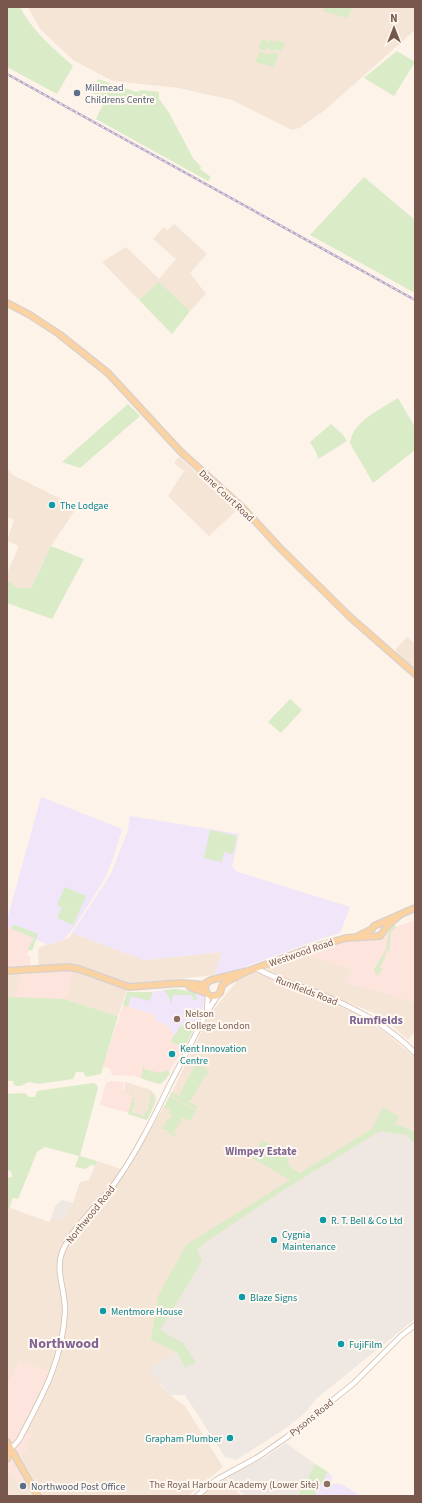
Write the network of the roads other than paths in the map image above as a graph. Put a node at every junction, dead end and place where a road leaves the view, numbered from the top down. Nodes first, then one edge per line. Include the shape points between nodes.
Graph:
1 (7, 304) edge
2 (415, 674) edge
3 (415, 908) edge
4 (400, 915) junction
5 (378, 924) junction
6 (372, 929) junction
7 (384, 930) junction
8 (374, 936) junction
9 (356, 937) junction
10 (256, 968) junction
11 (7, 971) edge
12 (248, 971) junction
13 (214, 979) junction
14 (177, 984) junction
15 (205, 985) junction
16 (222, 986) junction
17 (207, 994) junction
18 (218, 995) junction
19 (207, 1012) junction
20 (415, 1053) edge
21 (415, 1325) edge
22 (7, 1442) edge
23 (11, 1449) junction
24 (7, 1459) edge
25 (38, 1496) edge
26 (197, 1496) edge

1 - 2 main road, Dane Court Road via 72,342 108,373 180,452 243,508 350,616
3 - 4 main road
4 - 5 main road
4 - 7 main road
5 - 6 main road
5 - 7 main road
6 - 8 main road
6 - 9 main road, Westwood Road
7 - 8 main road via 380,936
8 - 9 main road, Westwood Road
9 - 10 main road, Westwood Road via 317,946
10 - 12 main road, Westwood Road
10 - 20 street, Rumfields Road via 359,1012 393,1034
11 - 14 main road via 68,967 128,987
12 - 13 main road, Westwood Road
12 - 16 main road, Westwood Road
13 - 15 main road, Westwood Road
13 - 16 main road
14 - 15 main road
14 - 17 main road
15 - 17 main road
16 - 18 main road via 222,991
17 - 18 main road via 213,997
17 - 19 street, Northwood Road
18 - 19 street, Northwood Road
19 - 23 street, Northwood Road via 150,1126 115,1183 63,1249 59,1272 65,1311 56,1365 20,1440
21 - 26 street, Pysons Road via 390,1346 354,1383 287,1437 258,1457 216,1480
22 - 23 main road
23 - 24 main road
23 - 25 main road

